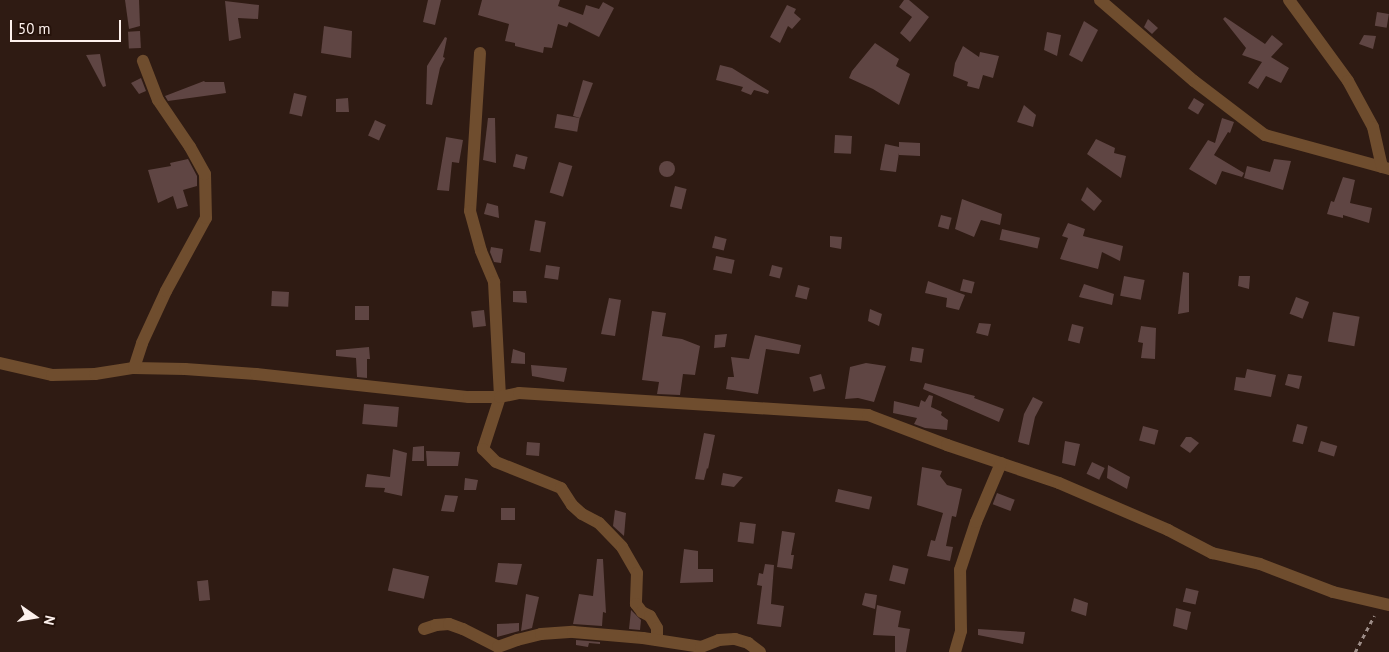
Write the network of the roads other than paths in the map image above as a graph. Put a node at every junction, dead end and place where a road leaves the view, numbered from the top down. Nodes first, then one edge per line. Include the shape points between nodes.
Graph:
1 (1100, 0) edge
2 (1289, 0) edge
3 (480, 53) dead end
4 (143, 61) dead end
5 (1386, 168) edge
6 (0, 363) edge
7 (134, 368) junction
8 (500, 397) junction
9 (1001, 463) junction
10 (1388, 605) edge
11 (424, 629) dead end
12 (657, 640) junction
13 (760, 652) edge
14 (956, 652) edge

1 - 5 street via 1194,82 1265,135
2 - 5 street via 1348,81 1373,127
3 - 8 street via 470,211 494,282
4 - 7 street via 158,100 205,174 206,218 166,291
6 - 7 street via 52,375 95,374
7 - 8 street via 256,374 469,397
8 - 9 street via 519,393 547,394 868,415
8 - 12 street via 483,449 496,462 561,488 572,505 598,523 622,547 637,573 636,604 650,616 657,628
9 - 10 street via 1059,483 1212,552 1260,564 1333,592
9 - 14 street via 960,570 961,631
11 - 12 street via 449,624 498,647 557,632
12 - 13 street via 701,647 719,640 735,639

